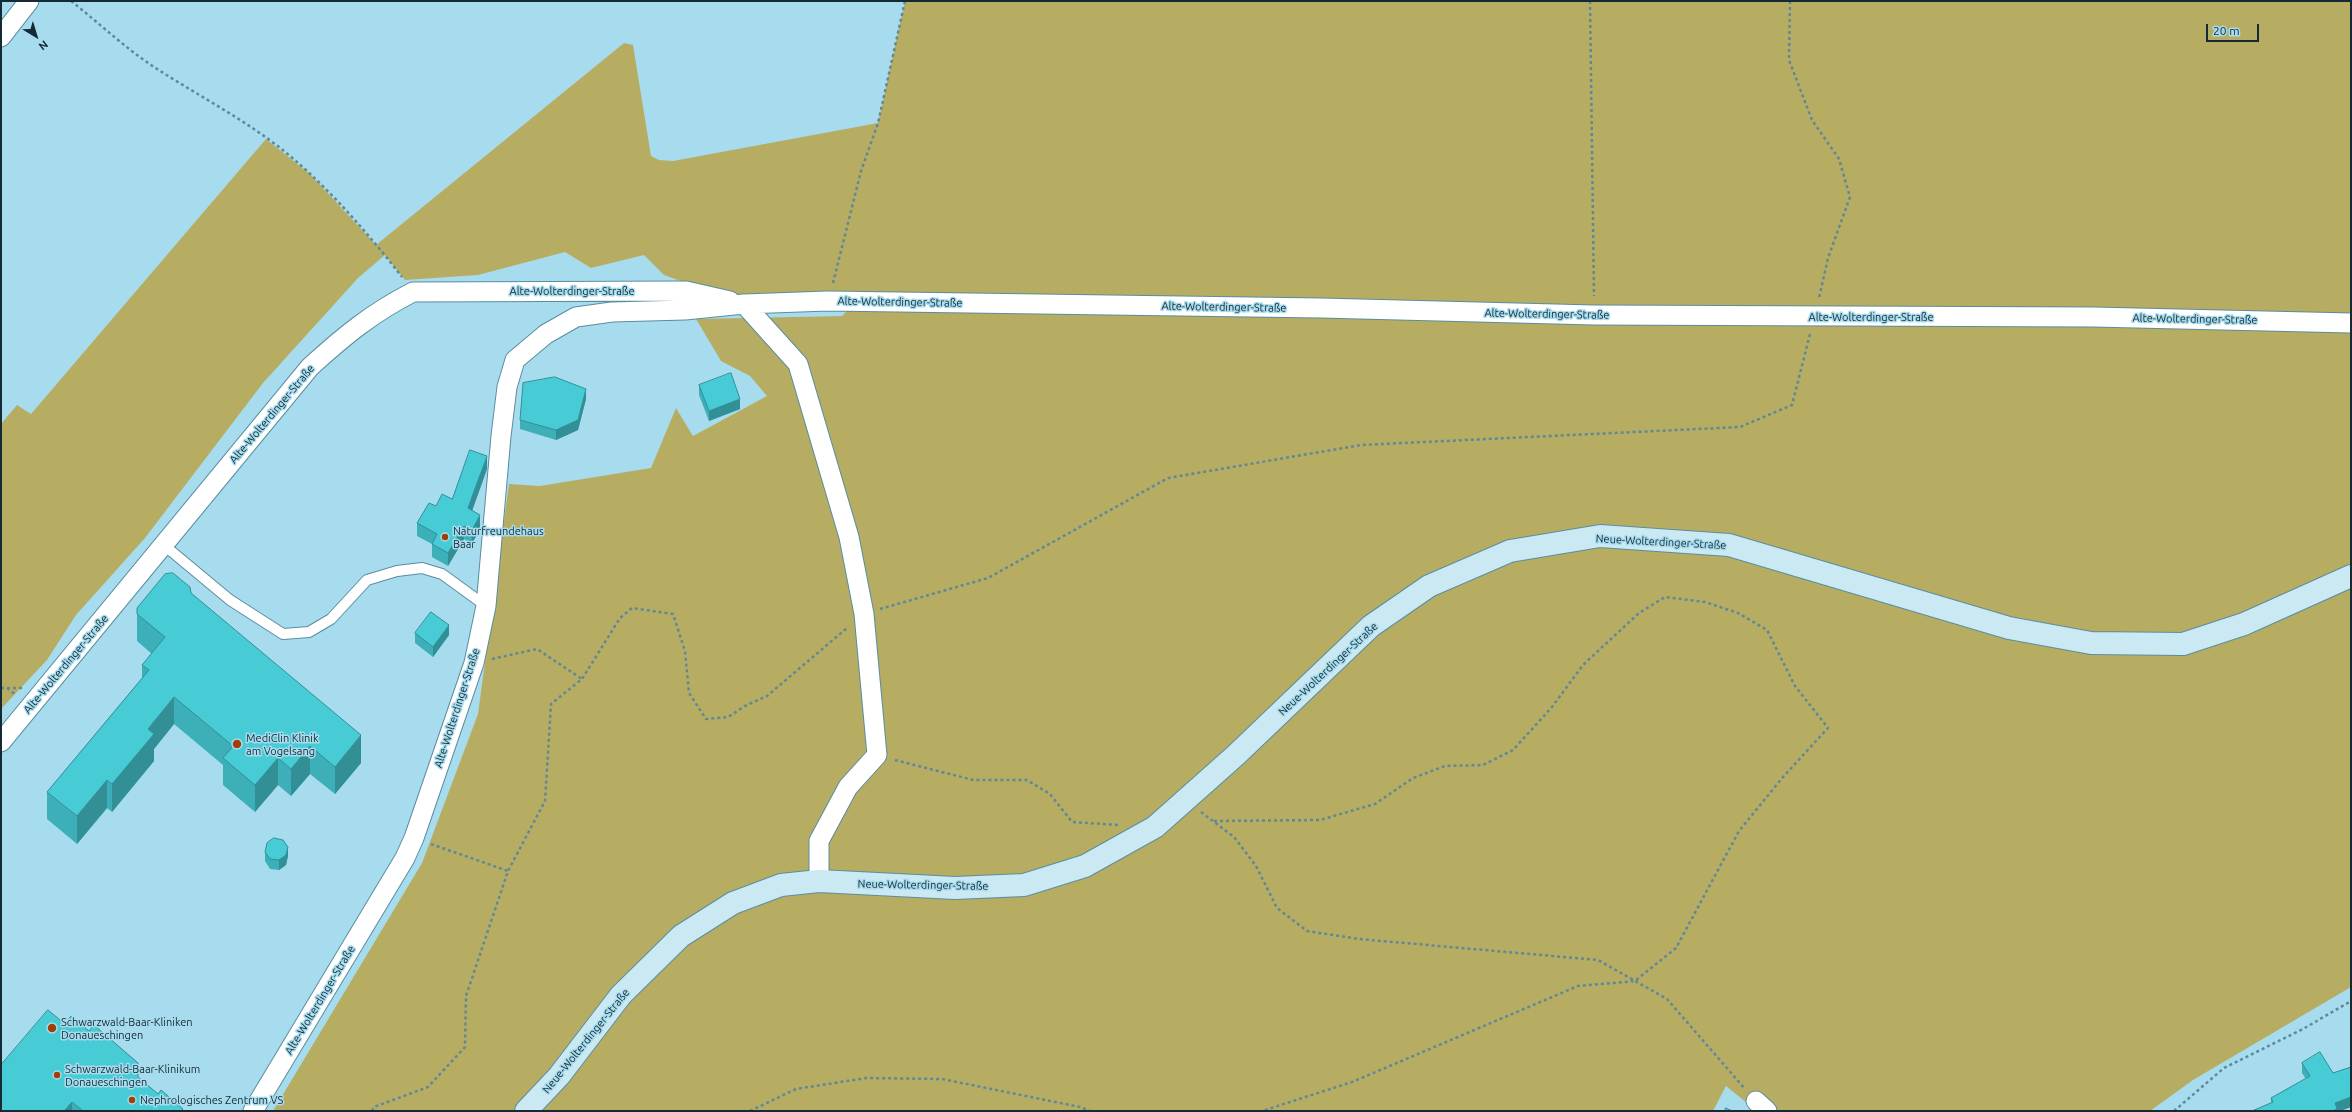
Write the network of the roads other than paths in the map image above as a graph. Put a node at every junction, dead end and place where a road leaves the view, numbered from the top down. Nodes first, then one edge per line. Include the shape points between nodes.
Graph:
1 (20, 4) edge
2 (1, 37) edge
3 (744, 304) junction
4 (2351, 323) edge
5 (164, 546) junction
6 (2351, 576) edge
7 (486, 606) junction
8 (1, 742) edge
9 (819, 882) junction
10 (253, 1111) edge
11 (526, 1111) edge

1 - 2 street
3 - 4 street, Alte-Wolterdinger-Straße via 828,301 1321,308 1594,315 2085,317
3 - 5 street, Alte-Wolterdinger-Straße via 686,291 413,292 357,325 310,367
3 - 7 street, Alte-Wolterdinger-Straße via 685,310 612,312 576,317 546,334 515,360 507,388 501,436
3 - 9 street via 798,364 849,537 864,614 877,755 848,787 819,841
5 - 7 lane via 230,600 283,634 309,632 331,619 368,580 397,571 422,568 442,574
5 - 8 street, Alte-Wolterdinger-Straße
6 - 9 main road, Neue-Wolterdinger-Straße via 2244,624 2183,644 2091,643 2009,628 1729,545 1600,536 1510,551 1429,586 1371,626 1236,755 1155,827 1085,866 1024,885 955,888
7 - 10 street, Alte-Wolterdinger-Straße via 474,663 405,858
9 - 11 main road, Neue-Wolterdinger-Straße via 781,885 733,904 681,936 621,995 559,1076

